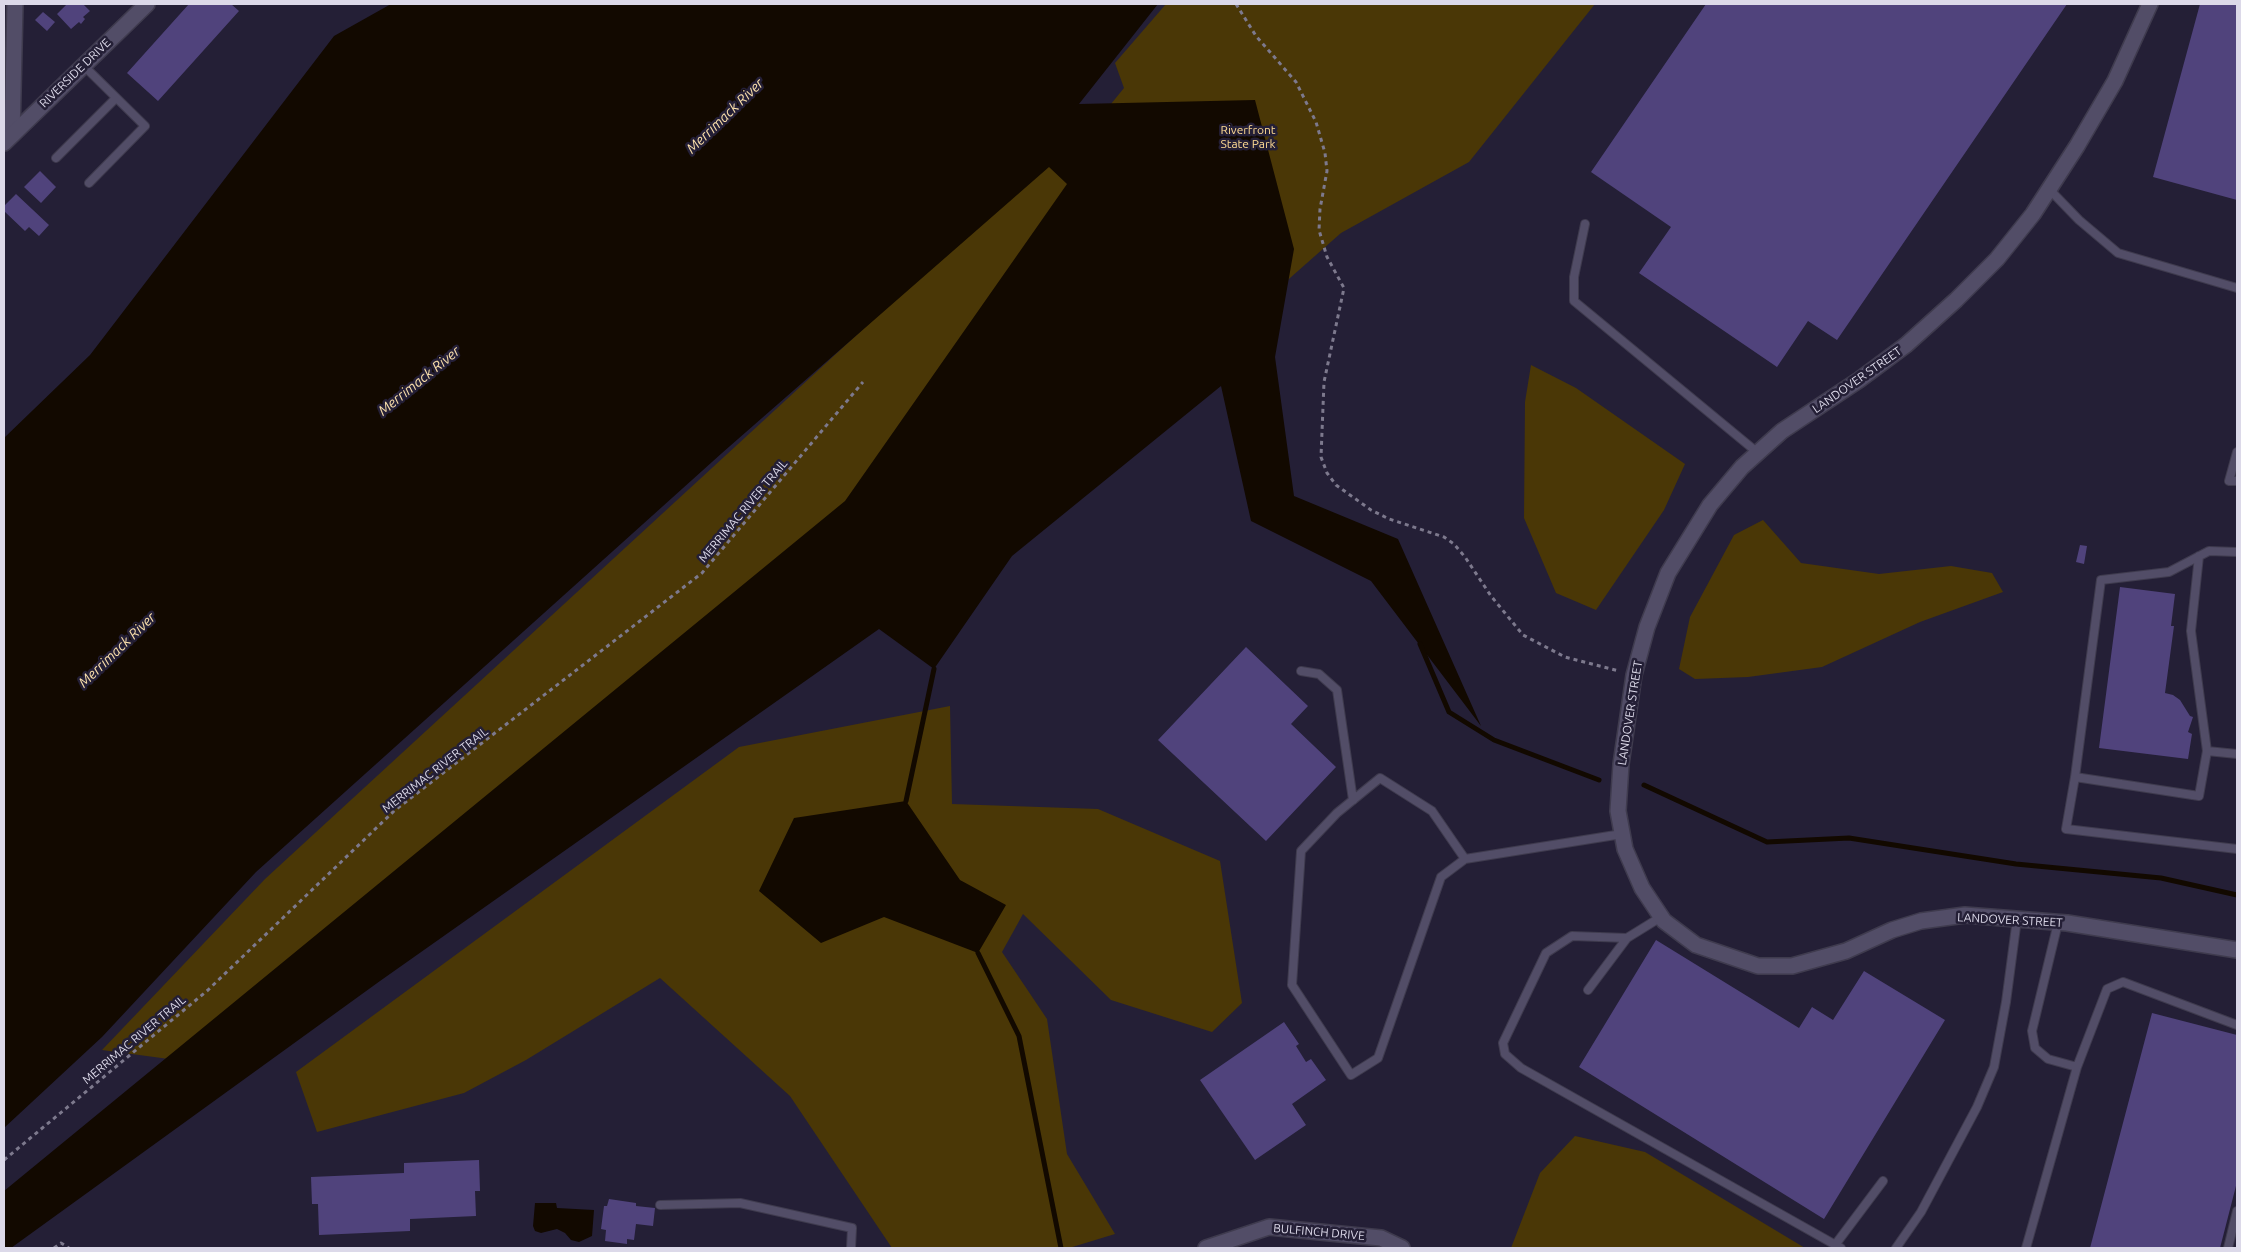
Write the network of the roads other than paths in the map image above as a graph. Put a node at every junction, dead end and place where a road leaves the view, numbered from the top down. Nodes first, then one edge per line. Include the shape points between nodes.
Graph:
1 (15, 4) edge
2 (147, 4) edge
3 (2150, 4) edge
4 (84, 65) junction
5 (116, 98) junction
6 (6, 137) edge
7 (56, 158) dead end
8 (89, 182) dead end
9 (2049, 189) junction
10 (1585, 224) dead end
11 (2237, 288) edge
12 (2237, 452) edge
13 (1758, 453) junction
14 (2237, 482) edge
15 (2237, 552) edge
16 (2199, 556) junction
17 (1301, 671) dead end
18 (2207, 751) junction
19 (2237, 754) edge
20 (2074, 777) junction
21 (1353, 800) junction
22 (1622, 834) junction
23 (2237, 849) edge
24 (1465, 859) junction
25 (1661, 916) junction
26 (2017, 919) junction
27 (2058, 923) junction
28 (1627, 938) junction
29 (2237, 950) edge
30 (1588, 990) dead end
31 (2237, 1025) edge
32 (2077, 1067) junction
33 (1883, 1181) dead end
34 (660, 1205) dead end
35 (2237, 1211) edge
36 (1838, 1247) edge
37 (851, 1248) edge
38 (1206, 1248) edge
39 (1402, 1248) edge
40 (1896, 1248) edge
41 (2026, 1248) edge
42 (2228, 1248) edge

1 - 6 street
2 - 4 street, RIVERSIDE DRIVE
3 - 9 street, LANDOVER STREET via 2116,81
4 - 5 lane
4 - 6 street, RIVERSIDE DRIVE
5 - 7 lane
5 - 8 lane via 145,126
9 - 11 lane via 2118,253
9 - 13 street, LANDOVER STREET via 1997,259 1949,306 1906,345 1782,431
10 - 13 lane via 1574,277 1574,301
12 - 14 lane via 2229,481
13 - 22 street, LANDOVER STREET via 1710,505 1668,574 1647,627 1634,675 1621,764 1618,811
15 - 16 lane via 2209,551
16 - 18 lane via 2191,631
16 - 20 lane via 2169,572 2101,580
17 - 21 lane via 1319,674 1337,690
18 - 19 lane
18 - 20 lane via 2199,796
20 - 23 lane via 2066,829
21 - 24 lane via 1380,778 1432,811
21 - 24 lane via 1301,851 1292,985 1351,1075 1378,1058 1440,877
22 - 24 lane
22 - 25 street, LANDOVER STREET via 1642,888
25 - 26 street, LANDOVER STREET via 1696,945 1758,966 1792,966 1846,951 1920,921 1964,915
25 - 28 lane
26 - 27 street, LANDOVER STREET
26 - 40 lane via 1994,1067 1977,1107 1920,1212
27 - 29 street, LANDOVER STREET
27 - 32 lane via 2032,1031 2035,1048 2048,1059
28 - 30 lane
28 - 36 lane via 1572,936 1546,953 1504,1043 1505,1054 1521,1068
31 - 32 lane via 2123,982 2106,989
32 - 41 lane
33 - 36 lane
34 - 37 lane via 740,1203 852,1228
35 - 42 lane
38 - 39 street, BULFINCH DRIVE via 1269,1227 1381,1238

